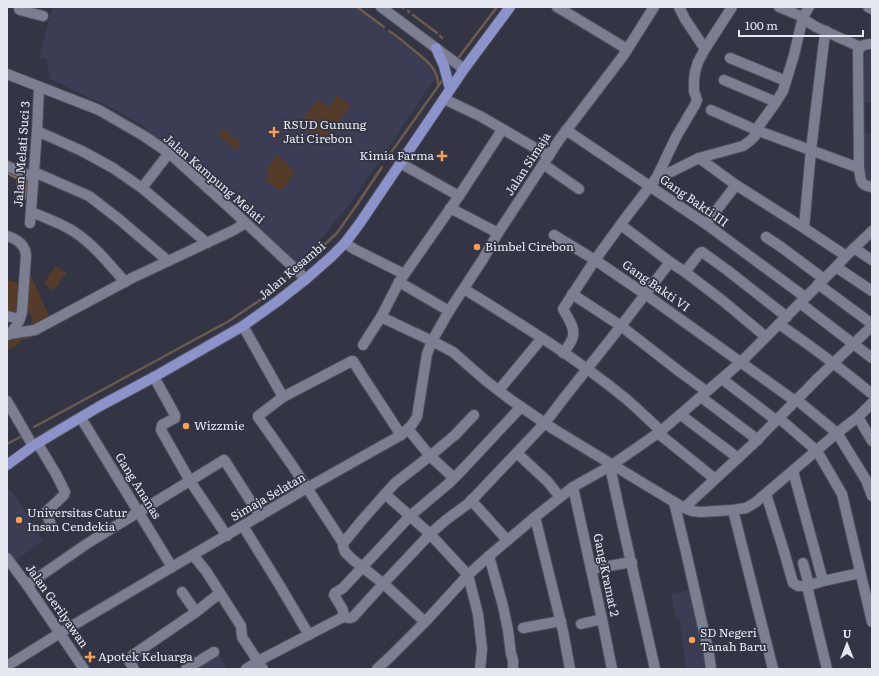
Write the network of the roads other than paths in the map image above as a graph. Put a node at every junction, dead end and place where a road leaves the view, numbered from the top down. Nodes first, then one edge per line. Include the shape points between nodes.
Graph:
1 (19, 7) edge
2 (381, 7) edge
3 (510, 7) edge
4 (557, 7) edge
5 (654, 7) edge
6 (679, 7) edge
7 (732, 7) edge
8 (780, 7) edge
9 (809, 7) edge
10 (868, 7) edge
11 (872, 9) edge
12 (43, 16) dead end
13 (803, 17) junction
14 (826, 31) junction
15 (872, 44) edge
16 (860, 47) junction
17 (436, 48) junction
18 (705, 49) junction
19 (627, 50) junction
20 (730, 58) dead end
21 (458, 64) junction
22 (7, 74) edge
23 (724, 80) dead end
24 (786, 81) junction
25 (449, 86) junction
26 (39, 87) junction
27 (444, 99) junction
28 (776, 102) junction
29 (711, 110) dead end
30 (502, 130) junction
31 (566, 130) junction
32 (756, 130) junction
33 (37, 131) junction
34 (811, 150) junction
35 (169, 153) junction
36 (699, 158) junction
37 (546, 160) junction
38 (400, 163) junction
39 (7, 166) edge
40 (859, 168) junction
41 (34, 174) junction
42 (657, 177) junction
43 (736, 185) junction
44 (650, 186) junction
45 (872, 187) edge
46 (142, 188) junction
47 (579, 188) dead end
48 (459, 196) junction
49 (450, 208) junction
50 (31, 212) junction
51 (30, 223) dead end
52 (246, 223) junction
53 (706, 224) junction
54 (621, 225) junction
55 (804, 228) junction
56 (872, 231) edge
57 (498, 233) junction
58 (554, 235) dead end
59 (7, 236) edge
60 (766, 237) dead end
61 (207, 243) junction
62 (345, 243) junction
63 (854, 248) junction
64 (846, 256) junction
65 (595, 260) junction
66 (872, 260) edge
67 (168, 261) junction
68 (670, 262) junction
69 (836, 267) junction
70 (685, 272) junction
71 (401, 278) junction
72 (306, 279) junction
73 (125, 282) junction
74 (821, 282) junction
75 (464, 289) junction
76 (872, 291) edge
77 (572, 294) junction
78 (645, 294) junction
79 (803, 300) junction
80 (449, 311) junction
81 (7, 316) edge
82 (381, 317) junction
83 (20, 319) junction
84 (783, 320) junction
85 (872, 325) edge
86 (243, 326) junction
87 (621, 326) junction
88 (8, 335) edge
89 (766, 337) junction
90 (542, 338) junction
91 (432, 341) junction
92 (854, 344) junction
93 (363, 345) dead end
94 (563, 353) junction
95 (872, 358) edge
96 (740, 362) junction
97 (833, 364) junction
98 (587, 369) junction
99 (154, 377) junction
100 (722, 378) junction
101 (499, 390) junction
102 (703, 394) junction
103 (872, 394) edge
104 (283, 397) junction
105 (796, 400) junction
106 (7, 401) edge
107 (872, 403) edge
108 (521, 407) junction
109 (474, 415) dead end
110 (681, 415) junction
111 (81, 418) junction
112 (858, 418) junction
113 (778, 419) junction
114 (545, 423) junction
115 (404, 432) junction
116 (660, 432) junction
117 (837, 433) junction
118 (758, 440) junction
119 (872, 441) edge
120 (35, 445) junction
121 (817, 451) junction
122 (517, 453) junction
123 (430, 456) junction
124 (738, 458) junction
125 (7, 465) edge
126 (611, 465) junction
127 (792, 471) junction
128 (454, 478) junction
129 (715, 479) junction
130 (190, 481) junction
131 (573, 487) junction
132 (307, 488) junction
133 (385, 494) junction
134 (766, 494) junction
135 (872, 496) edge
136 (560, 497) junction
137 (471, 500) junction
138 (674, 502) junction
139 (684, 508) junction
140 (733, 510) junction
141 (139, 512) junction
142 (260, 516) junction
143 (410, 516) junction
144 (534, 517) junction
145 (51, 525) dead end
146 (243, 526) junction
147 (430, 534) junction
148 (227, 536) junction
149 (507, 540) junction
150 (342, 541) junction
151 (193, 555) junction
152 (489, 556) junction
153 (7, 558) edge
154 (632, 562) junction
155 (803, 563) dead end
156 (172, 567) junction
157 (362, 567) junction
158 (591, 569) junction
159 (860, 573) junction
160 (468, 575) junction
161 (823, 581) junction
162 (27, 584) junction
163 (383, 584) junction
164 (808, 585) junction
165 (182, 592) dead end
166 (220, 593) junction
167 (196, 612) junction
168 (343, 616) junction
169 (602, 619) junction
170 (561, 621) junction
171 (425, 622) junction
172 (872, 622) edge
173 (581, 624) dead end
174 (523, 628) dead end
175 (60, 633) junction
176 (308, 635) junction
177 (214, 652) dead end
178 (260, 665) edge
179 (7, 666) edge
180 (84, 669) edge
181 (134, 669) edge
182 (186, 669) edge
183 (246, 669) edge
184 (377, 669) edge
185 (480, 669) edge
186 (513, 669) edge
187 (570, 669) edge
188 (612, 669) edge
189 (655, 669) edge
190 (711, 669) edge
191 (773, 669) edge
192 (827, 669) edge

1 - 12 street via 20,10
2 - 17 street
3 - 21 main road, Jalan Kesambi
4 - 19 street
5 - 19 street, Jalan Simaja
6 - 18 street
7 - 18 street
8 - 13 street
9 - 13 street
10 - 11 street
13 - 14 street via 808,23
13 - 24 street
14 - 16 street
14 - 34 street
15 - 16 street
16 - 40 street
17 - 21 street
17 - 25 main road
18 - 42 street via 695,72 694,90 697,100
19 - 31 street, Jalan Simaja
20 - 24 street
21 - 25 main road, Jalan Kesambi
22 - 26 street, Jalan Kampung Melati
23 - 28 street
24 - 28 street
25 - 27 main road, Jalan Kesambi
26 - 33 street, Jalan Melati Suci 3
26 - 35 street, Jalan Kampung Melati via 100,110
27 - 30 street
27 - 38 main road, Jalan Kesambi
28 - 32 street
29 - 32 street
30 - 37 street
30 - 48 street
31 - 37 street, Jalan Simaja
31 - 44 street, Gang Bakti III
32 - 34 street
32 - 36 street via 751,140 743,146
33 - 41 street, Jalan Melati Suci 3
33 - 46 street via 104,162
34 - 40 street
34 - 55 street
35 - 46 street
35 - 52 street, Jalan Kampung Melati
36 - 42 street
36 - 43 street
37 - 47 street
37 - 57 street, Jalan Simaja
38 - 48 street
38 - 62 main road, Jalan Kesambi
39 - 41 street
40 - 45 street via 862,182 865,186
41 - 50 street, Jalan Melati Suci 3
41 - 67 street via 89,196
42 - 44 street
43 - 53 street
43 - 55 street
44 - 53 street, Gang Bakti III
44 - 54 street
46 - 61 street
48 - 49 street
49 - 57 street
49 - 71 street
50 - 51 street, Jalan Melati Suci 3
50 - 73 street via 77,233 94,247
52 - 61 street
52 - 72 street, Jalan Kampung Melati
53 - 79 street, Gang Bakti III
54 - 65 street
54 - 68 street
55 - 64 street
56 - 63 street
57 - 75 street, Jalan Simaja
58 - 65 street, Gang Bakti VI
59 - 83 street via 21,243 26,252
60 - 74 street
61 - 67 street
62 - 71 street
62 - 72 main road, Jalan Kesambi
63 - 64 street
63 - 66 street
64 - 69 street
65 - 77 street
65 - 78 street, Gang Bakti VI
67 - 73 street
68 - 70 street
68 - 78 street
69 - 74 street
69 - 76 street
70 - 84 street via 702,252 727,270
70 - 89 street
71 - 80 street
71 - 82 street
72 - 86 main road, Jalan Kesambi
73 - 88 street via 35,330
74 - 79 street
74 - 85 street
75 - 80 street, Jalan Simaja
75 - 90 street
77 - 87 street
77 - 94 street via 562,309 572,326 573,336
78 - 87 street
78 - 96 street, Gang Bakti VI
79 - 84 street
79 - 92 street, Gang Bakti III
80 - 91 street, Jalan Simaja
81 - 83 street
82 - 91 street
82 - 93 street
83 - 88 street via 16,328
84 - 89 street
84 - 97 street
85 - 92 street
86 - 99 main road, Jalan Kesambi
86 - 104 street
87 - 98 street
87 - 102 street via 680,372
89 - 96 street
90 - 94 street
90 - 101 street
91 - 101 street via 453,352
91 - 115 street via 416,417
92 - 95 street, Gang Bakti III
92 - 97 street
94 - 98 street
96 - 100 street
96 - 105 street, Gang Bakti VI
97 - 103 street
97 - 105 street
98 - 114 street
98 - 116 street via 626,398
99 - 111 main road, Jalan Kesambi
99 - 130 street via 175,415 175,418 162,425 161,430
100 - 102 street
100 - 113 street
101 - 108 street
102 - 110 street
102 - 118 street
104 - 115 street via 353,361
104 - 132 street via 258,418
105 - 113 street
105 - 117 street, Gang Bakti VI
106 - 120 street
107 - 112 street
108 - 114 street
108 - 128 street
109 - 123 street
110 - 116 street
110 - 124 street
111 - 120 main road, Jalan Kesambi
111 - 141 street, Gang Ananas
112 - 117 street
112 - 119 street
113 - 118 street
113 - 121 street
114 - 122 street
114 - 126 street
115 - 123 street
115 - 132 street, Simaja Selatan
116 - 126 street
116 - 129 street
117 - 121 street
117 - 135 street, Gang Bakti VI via 866,480
118 - 124 street
120 - 125 main road, Jalan Kesambi
120 - 145 street via 56,474 64,492 64,495 46,512
121 - 127 street
121 - 159 street via 842,494
122 - 136 street
122 - 137 street
123 - 128 street
123 - 133 street
124 - 129 street
126 - 131 street
126 - 138 street
126 - 154 street
127 - 134 street
127 - 161 street
128 - 143 street
129 - 139 street
130 - 141 street
130 - 142 street via 225,461
130 - 148 street
131 - 136 street
131 - 158 street, Gang Kramat 2
132 - 142 street, Simaja Selatan
132 - 150 street
133 - 143 street
133 - 150 street via 345,541
134 - 140 street via 746,508
134 - 164 street via 793,583 798,586
136 - 144 street
137 - 147 street
137 - 149 street
138 - 139 street
138 - 190 street
139 - 140 street via 701,512
140 - 191 street
141 - 156 street, Gang Ananas
141 - 162 street via 88,542
142 - 146 street, Simaja Selatan
143 - 147 street
143 - 157 street
144 - 149 street
144 - 170 street
146 - 148 street, Simaja Selatan
146 - 176 street
147 - 160 street
147 - 163 street
148 - 151 street, Simaja Selatan
149 - 152 street
150 - 157 street via 345,552
151 - 156 street, Simaja Selatan
151 - 166 street
152 - 160 street
152 - 186 street via 503,606
153 - 162 street, Jalan Gerilyawan
154 - 158 street
154 - 189 street
155 - 164 street
156 - 175 street, Simaja Selatan
157 - 163 street
157 - 168 street via 334,595 344,610
158 - 169 street, Gang Kramat 2
159 - 161 street
159 - 172 street
160 - 171 street
160 - 185 street via 478,614 482,649
161 - 164 street
162 - 175 street, Jalan Gerilyawan
163 - 168 street via 353,617
163 - 171 street
164 - 192 street
165 - 167 street
166 - 167 street
166 - 178 street via 241,626 242,637
167 - 181 street via 133,655 129,661
168 - 176 street
169 - 173 street
169 - 188 street, Gang Kramat 2
170 - 174 street
170 - 187 street
171 - 184 street
175 - 179 street, Simaja Selatan
175 - 180 street, Jalan Gerilyawan
176 - 178 street
177 - 182 street
178 - 183 street

